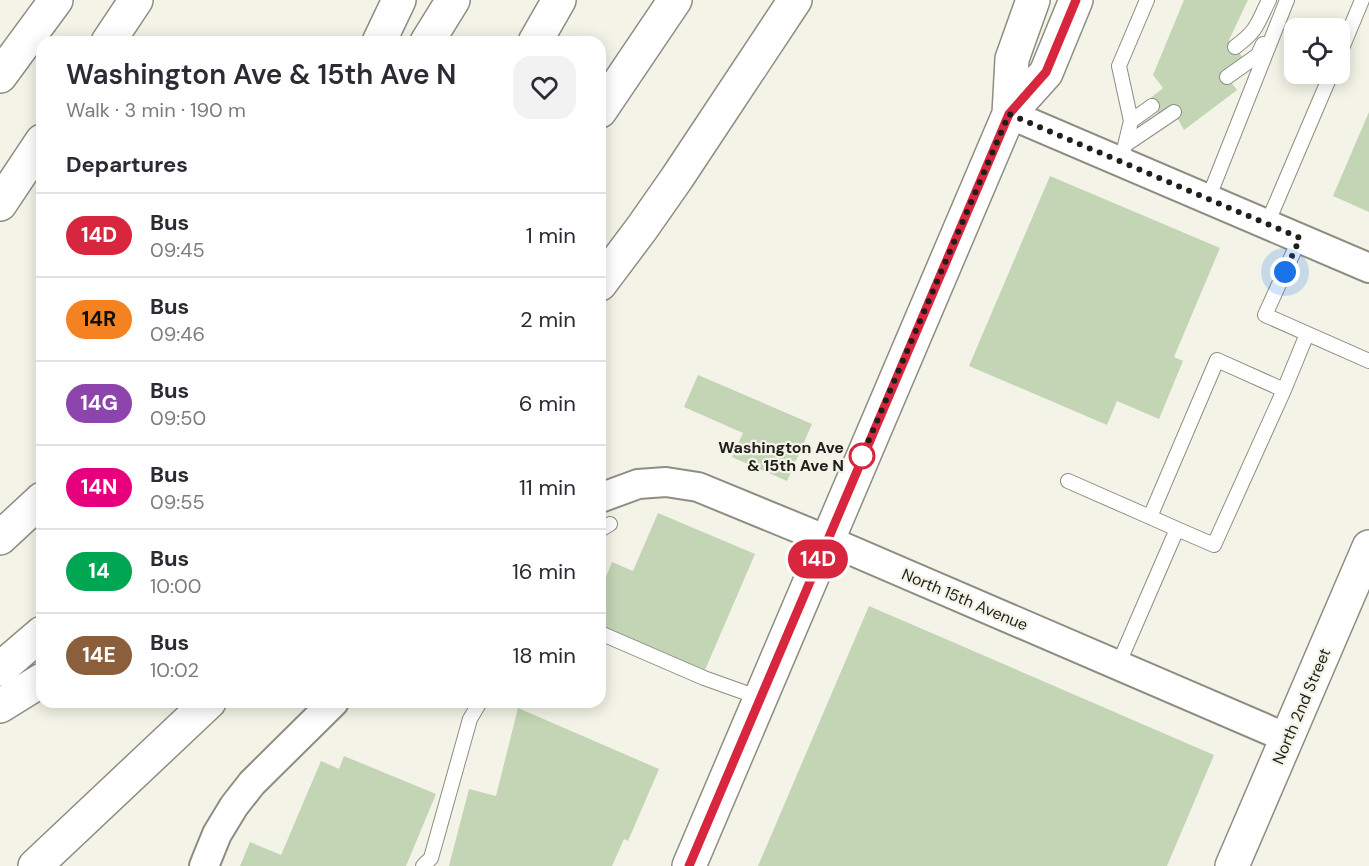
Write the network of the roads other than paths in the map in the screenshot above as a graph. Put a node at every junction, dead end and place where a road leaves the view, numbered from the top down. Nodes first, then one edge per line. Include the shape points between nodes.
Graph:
1 (56, 0) edge
2 (136, 0) edge
3 (399, 0) edge
4 (453, 0) edge
5 (559, 0) edge
6 (675, 0) edge
7 (795, 0) edge
8 (1033, 0) edge
9 (1076, 0) edge
10 (1147, 0) edge
11 (1269, 0) edge
12 (1280, 0) edge
13 (1287, 0) edge
14 (1362, 0) edge
15 (1350, 29) edge
16 (112, 36) edge
17 (381, 36) edge
18 (431, 36) edge
19 (539, 36) edge
20 (1235, 47) dead end
21 (0, 76) edge
22 (1227, 77) dead end
23 (1327, 84) edge
24 (606, 102) edge
25 (1152, 106) dead end
26 (1174, 112) dead end
27 (1009, 114) junction
28 (1131, 121) junction
29 (36, 150) edge
30 (1123, 154) junction
31 (1208, 199) junction
32 (0, 204) edge
33 (1267, 224) junction
34 (1300, 238) junction
35 (1369, 268) edge
36 (606, 276) edge
37 (1307, 333) junction
38 (1369, 360) edge
39 (1284, 390) junction
40 (1068, 481) dead end
41 (36, 505) edge
42 (606, 514) edge
43 (1150, 517) junction
44 (1177, 529) junction
45 (0, 538) edge
46 (827, 540) junction
47 (1369, 547) edge
48 (606, 636) edge
49 (36, 638) edge
50 (1118, 665) junction
51 (0, 669) edge
52 (36, 684) edge
53 (760, 698) junction
54 (0, 706) edge
55 (203, 708) edge
56 (221, 708) edge
57 (328, 708) edge
58 (476, 708) edge
59 (1287, 738) junction
60 (35, 866) edge
61 (66, 866) edge
62 (204, 866) edge
63 (423, 866) edge
64 (688, 866) edge
65 (1232, 866) edge

1 - 21 main road
2 - 16 main road
3 - 17 main road
4 - 18 main road
5 - 19 main road
6 - 24 main road
7 - 36 main road via 677,178
8 - 27 main road via 1012,59
9 - 27 main road via 1046,72
10 - 28 lane via 1119,66
11 - 20 lane via 1258,25
12 - 22 lane via 1258,55
13 - 31 lane
14 - 15 lane
23 - 33 lane
25 - 28 lane
26 - 30 lane
27 - 30 street
27 - 46 main road
28 - 30 lane
29 - 32 main road
30 - 31 street
31 - 33 street
33 - 34 street
34 - 35 street
34 - 37 lane via 1265,315
37 - 38 lane
37 - 39 lane
39 - 43 lane via 1217,360
39 - 44 lane via 1214,545
40 - 43 lane
41 - 45 main road
42 - 46 street, North 15th Avenue via 638,484 666,482 698,487
43 - 44 lane
44 - 50 lane
46 - 50 street, North 15th Avenue
46 - 53 main road
47 - 59 main road, North 2nd Street
48 - 53 lane
49 - 51 main road
50 - 59 street, North 15th Avenue
52 - 54 main road
53 - 64 main road
55 - 60 main road
56 - 61 main road
57 - 62 street via 246,790 217,834
58 - 63 lane via 470,719 431,858
59 - 65 main road, North 2nd Street

